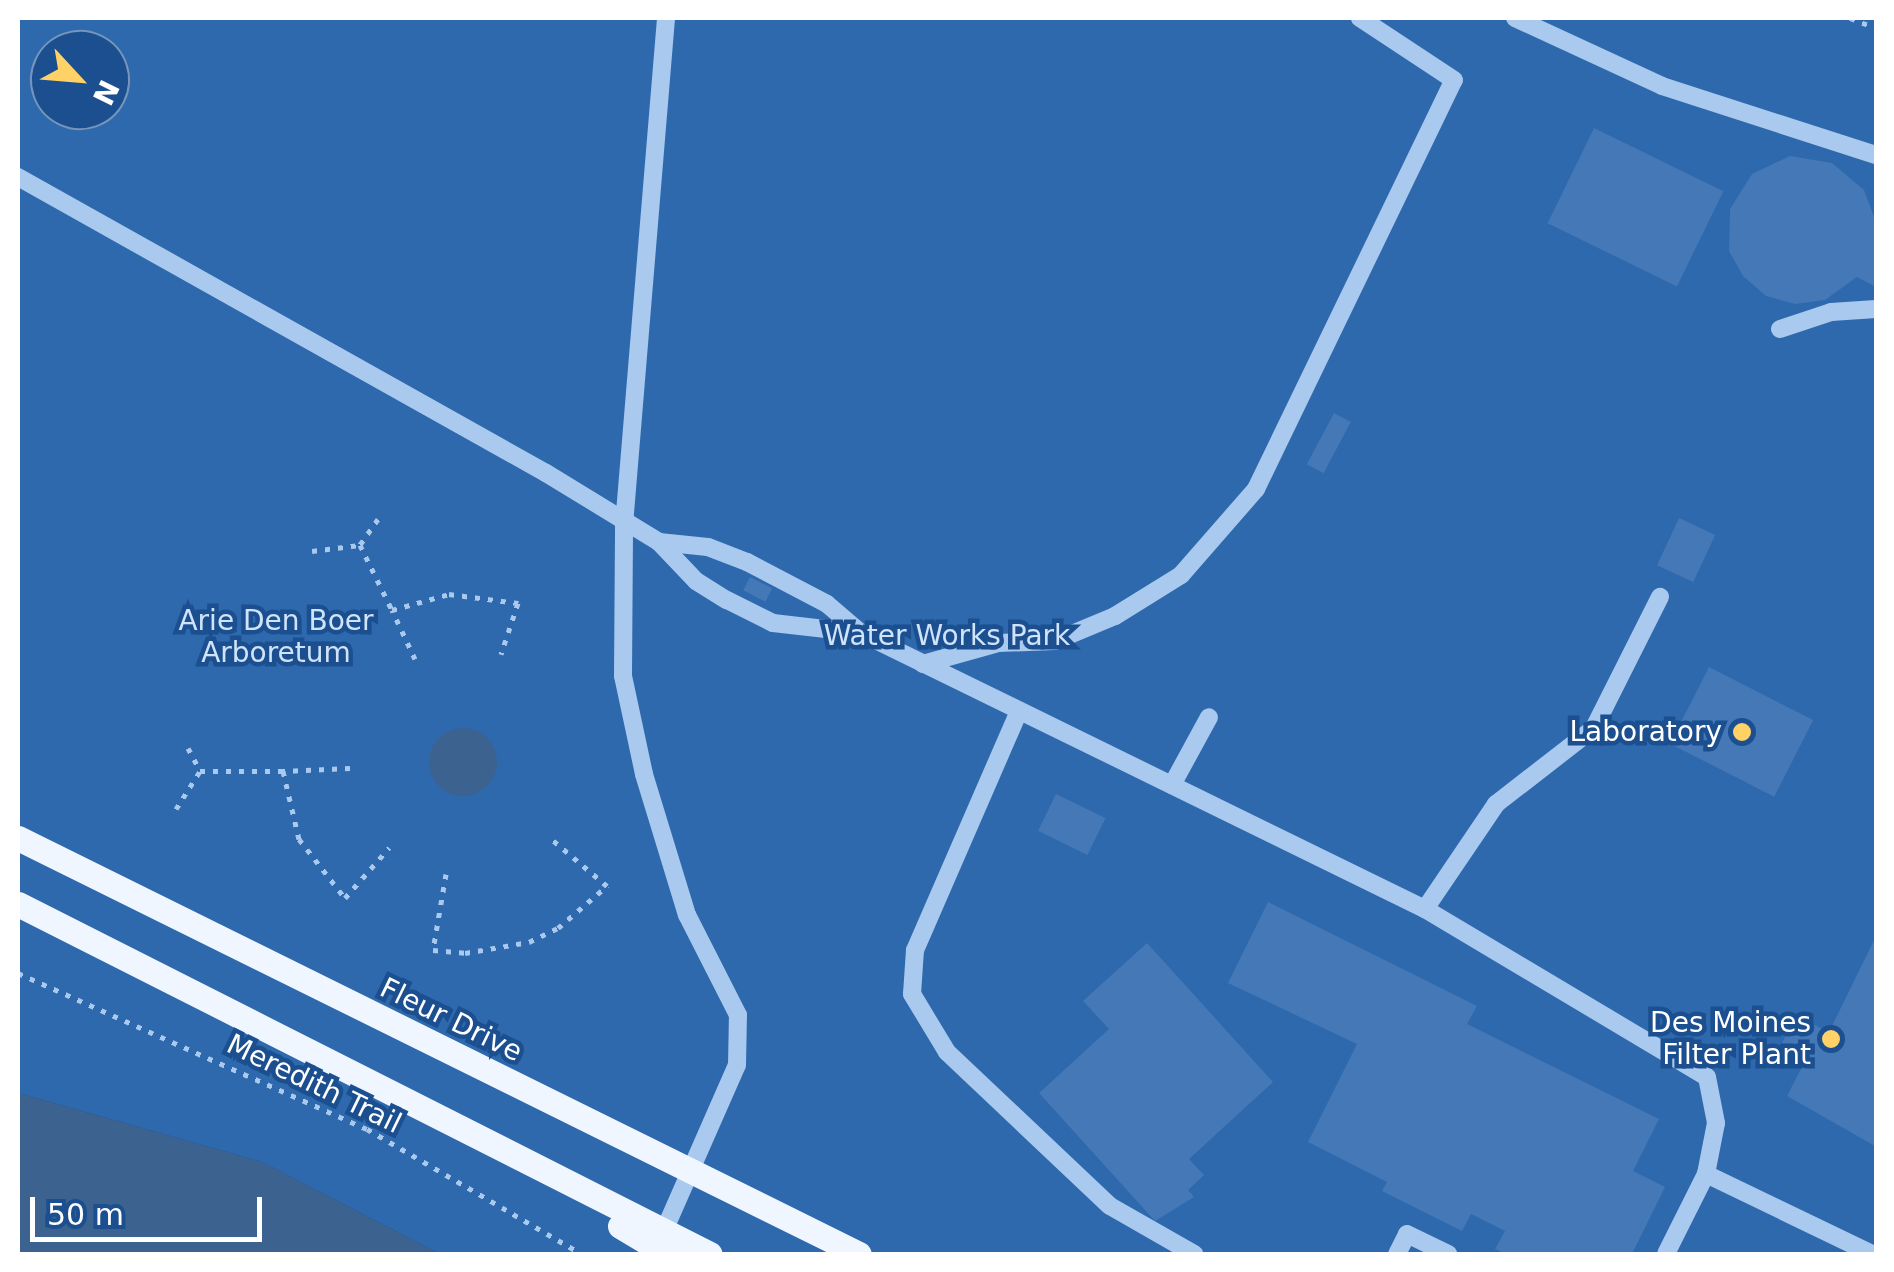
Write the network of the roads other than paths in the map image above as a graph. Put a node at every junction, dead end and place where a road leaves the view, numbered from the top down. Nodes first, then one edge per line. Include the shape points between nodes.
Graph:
1 (666, 18) edge
2 (1360, 18) edge
3 (1515, 18) edge
4 (1876, 155) edge
5 (18, 177) edge
6 (1876, 309) edge
7 (1780, 329) dead end
8 (624, 525) junction
9 (659, 542) junction
10 (1660, 597) dead end
11 (861, 633) junction
12 (923, 664) junction
13 (1019, 711) junction
14 (1209, 717) dead end
15 (1172, 785) junction
16 (1461, 818) dead end
17 (1480, 827) junction
18 (18, 838) edge
19 (18, 904) edge
20 (1425, 908) junction
21 (691, 1172) junction
22 (1706, 1174) junction
23 (666, 1243) edge
24 (710, 1254) edge
25 (858, 1254) edge
26 (1194, 1254) edge
27 (1397, 1254) edge
28 (1448, 1254) edge
29 (1666, 1254) edge
30 (1872, 1254) edge

1 - 8 lane
2 - 12 lane via 1454,80 1256,488 1181,575 1115,616 1055,641 998,643
3 - 4 lane via 1662,86
5 - 8 lane via 546,473
6 - 7 lane via 1831,312
8 - 9 lane
8 - 21 lane via 623,676 644,774 687,915 738,1015 737,1064
9 - 11 lane via 708,547 747,562 827,604
9 - 11 lane via 696,581 773,623
10 - 17 lane via 1594,728 1496,804
11 - 12 lane
12 - 13 lane
13 - 15 lane
13 - 26 lane via 915,950 912,994 946,1052 1110,1206
14 - 15 lane
15 - 20 lane
16 - 17 lane
17 - 20 lane
18 - 21 main road, Fleur Drive
19 - 23 main road via 409,1102
20 - 22 lane via 1707,1078 1716,1122
21 - 23 lane
21 - 25 main road, Fleur Drive
22 - 29 lane
22 - 30 lane
23 - 24 main road
27 - 28 lane via 1407,1234

